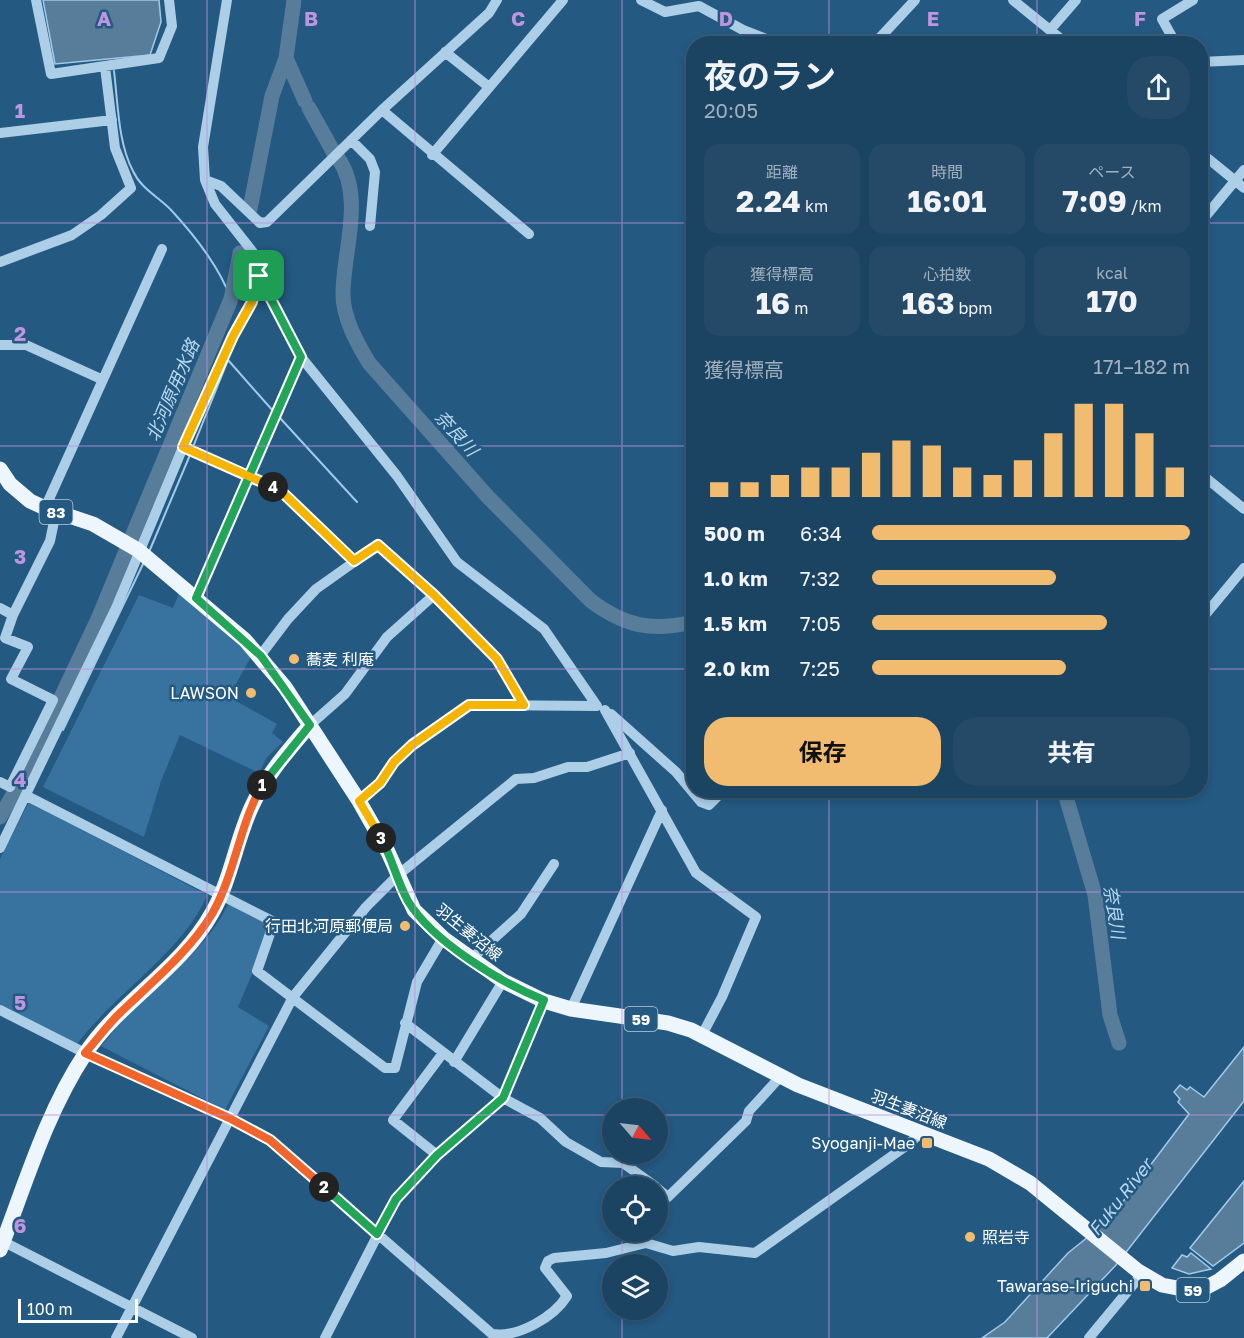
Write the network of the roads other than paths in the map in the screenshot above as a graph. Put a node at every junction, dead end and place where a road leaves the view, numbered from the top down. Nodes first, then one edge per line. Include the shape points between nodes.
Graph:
1 (36, 0) edge
2 (168, 0) edge
3 (227, 0) edge
4 (497, 0) edge
5 (563, 0) edge
6 (641, 0) edge
7 (915, 0) edge
8 (1013, 0) edge
9 (1076, 0) edge
10 (1193, 0) edge
11 (700, 3) edge
12 (1050, 30) junction
13 (758, 36) edge
14 (881, 36) edge
15 (1057, 36) edge
16 (1172, 36) edge
17 (445, 52) junction
18 (1244, 60) edge
19 (1208, 62) edge
20 (105, 67) junction
21 (489, 87) junction
22 (382, 110) junction
23 (112, 120) junction
24 (0, 133) edge
25 (349, 142) junction
26 (432, 155) junction
27 (1208, 158) edge
28 (1244, 170) edge
29 (206, 180) junction
30 (1240, 184) edge
31 (1208, 215) edge
32 (370, 226) dead end
33 (529, 234) dead end
34 (162, 249) dead end
35 (0, 262) edge
36 (259, 276) junction
37 (0, 345) edge
38 (301, 357) junction
39 (101, 379) junction
40 (183, 447) junction
41 (1, 472) edge
42 (249, 476) junction
43 (1208, 480) edge
44 (1244, 509) edge
45 (51, 510) junction
46 (132, 546) junction
47 (354, 561) junction
48 (1244, 568) edge
49 (434, 595) junction
50 (196, 598) junction
51 (0, 608) edge
52 (1208, 611) edge
53 (13, 615) junction
54 (261, 656) junction
55 (524, 705) junction
56 (601, 708) junction
57 (310, 725) junction
58 (630, 753) junction
59 (0, 782) edge
60 (686, 784) edge
61 (27, 796) junction
62 (698, 798) edge
63 (716, 798) edge
64 (359, 801) junction
65 (662, 810) junction
66 (0, 848) edge
67 (554, 864) dead end
68 (398, 875) junction
69 (222, 894) junction
70 (443, 938) junction
71 (471, 959) junction
72 (503, 981) junction
73 (293, 997) junction
74 (544, 1000) junction
75 (571, 1009) junction
76 (0, 1011) edge
77 (405, 1023) junction
78 (702, 1035) junction
79 (85, 1053) junction
80 (443, 1053) junction
81 (454, 1062) junction
82 (781, 1076) junction
83 (503, 1098) junction
84 (229, 1118) junction
85 (921, 1133) junction
86 (437, 1155) junction
87 (641, 1176) edge
88 (668, 1197) edge
89 (377, 1234) junction
90 (1, 1244) edge
91 (1244, 1261) edge
92 (1140, 1273) junction
93 (132, 1307) junction
94 (116, 1338) edge
95 (192, 1338) edge
96 (325, 1338) edge
97 (1089, 1338) edge

1 - 20 street via 51,74
2 - 20 street via 172,26 159,58
3 - 29 street via 203,147
4 - 17 street via 489,13
5 - 21 street
6 - 11 street via 665,12
7 - 14 street
8 - 12 street
9 - 12 street
10 - 16 street via 1162,19
11 - 13 street
12 - 15 street
17 - 21 street
17 - 22 street
18 - 19 street
20 - 23 street
21 - 26 street
22 - 25 street
22 - 26 street
23 - 24 street
23 - 35 street via 115,148 131,188 72,235
25 - 29 street via 267,222 260,223 221,186
25 - 32 street via 370,159 375,172
26 - 33 street
27 - 30 street
28 - 30 street
29 - 36 street via 215,204 256,256
30 - 31 street
34 - 39 street
36 - 38 street
36 - 40 street via 252,302
37 - 39 street via 26,345
38 - 42 street
38 - 56 street via 397,476 457,562 543,629
39 - 45 street
40 - 42 street
40 - 46 street
41 - 45 main road, 83 via 19,493
42 - 47 street via 281,491
42 - 50 street
43 - 44 street
45 - 46 main road, 83 via 93,524
45 - 53 street via 50,541
46 - 50 main road, 83
46 - 61 street via 116,608
47 - 49 street via 378,545
47 - 54 street via 316,589
48 - 52 street
49 - 55 street via 497,659
49 - 57 street via 387,638 345,694
50 - 54 main road, 83
51 - 53 street
53 - 59 street via 5,638 28,647 11,679 53,700 10,787
54 - 57 main road, 83
55 - 56 street
55 - 64 street via 469,705 412,745
56 - 58 street
56 - 60 street
57 - 64 main road, 羽生妻沼線 / 59
57 - 69 main road via 273,768 259,792
58 - 65 street
58 - 68 street via 587,767 568,766 534,778 516,779
61 - 66 street
61 - 69 street
62 - 63 street via 709,805
64 - 68 main road, 羽生妻沼線 / 59
65 - 75 street
65 - 78 street via 696,873 756,917
67 - 71 street via 521,914
68 - 70 main road, 羽生妻沼線 / 59 via 414,909
68 - 73 street via 366,907
69 - 73 street via 274,922 257,971
69 - 79 main road via 190,944 118,1014
70 - 71 main road, 羽生妻沼線 / 59
70 - 77 street via 417,982
71 - 72 main road, 羽生妻沼線 / 59
72 - 74 main road, 羽生妻沼線 / 59
72 - 81 street
73 - 77 street via 385,1068 395,1068
73 - 84 street
74 - 75 main road, 羽生妻沼線 / 59
74 - 83 street
75 - 78 main road, 羽生妻沼線 / 59 via 668,1023
76 - 79 street
77 - 80 street
78 - 82 main road, 羽生妻沼線 / 59
79 - 84 street
79 - 90 main road via 55,1108
80 - 81 street
80 - 86 street via 393,1120
81 - 83 street
82 - 85 main road, 羽生妻沼線 / 59
82 - 88 street via 749,1111 746,1120
83 - 86 street
83 - 87 street via 540,1118 566,1142 601,1162 623,1163
84 - 89 street via 270,1140
84 - 93 street
85 - 89 street via 755,1253 699,1247 673,1251 646,1244 554,1258 545,1268 567,1296 560,1306 516,1334 492,1334
85 - 92 main road, 羽生妻沼線 / 59 via 1005,1167
86 - 89 street via 396,1199
89 - 96 street
90 - 93 street
91 - 92 main road, 59 via 1220,1280 1195,1290 1171,1288
92 - 97 street
93 - 94 street
93 - 95 street

